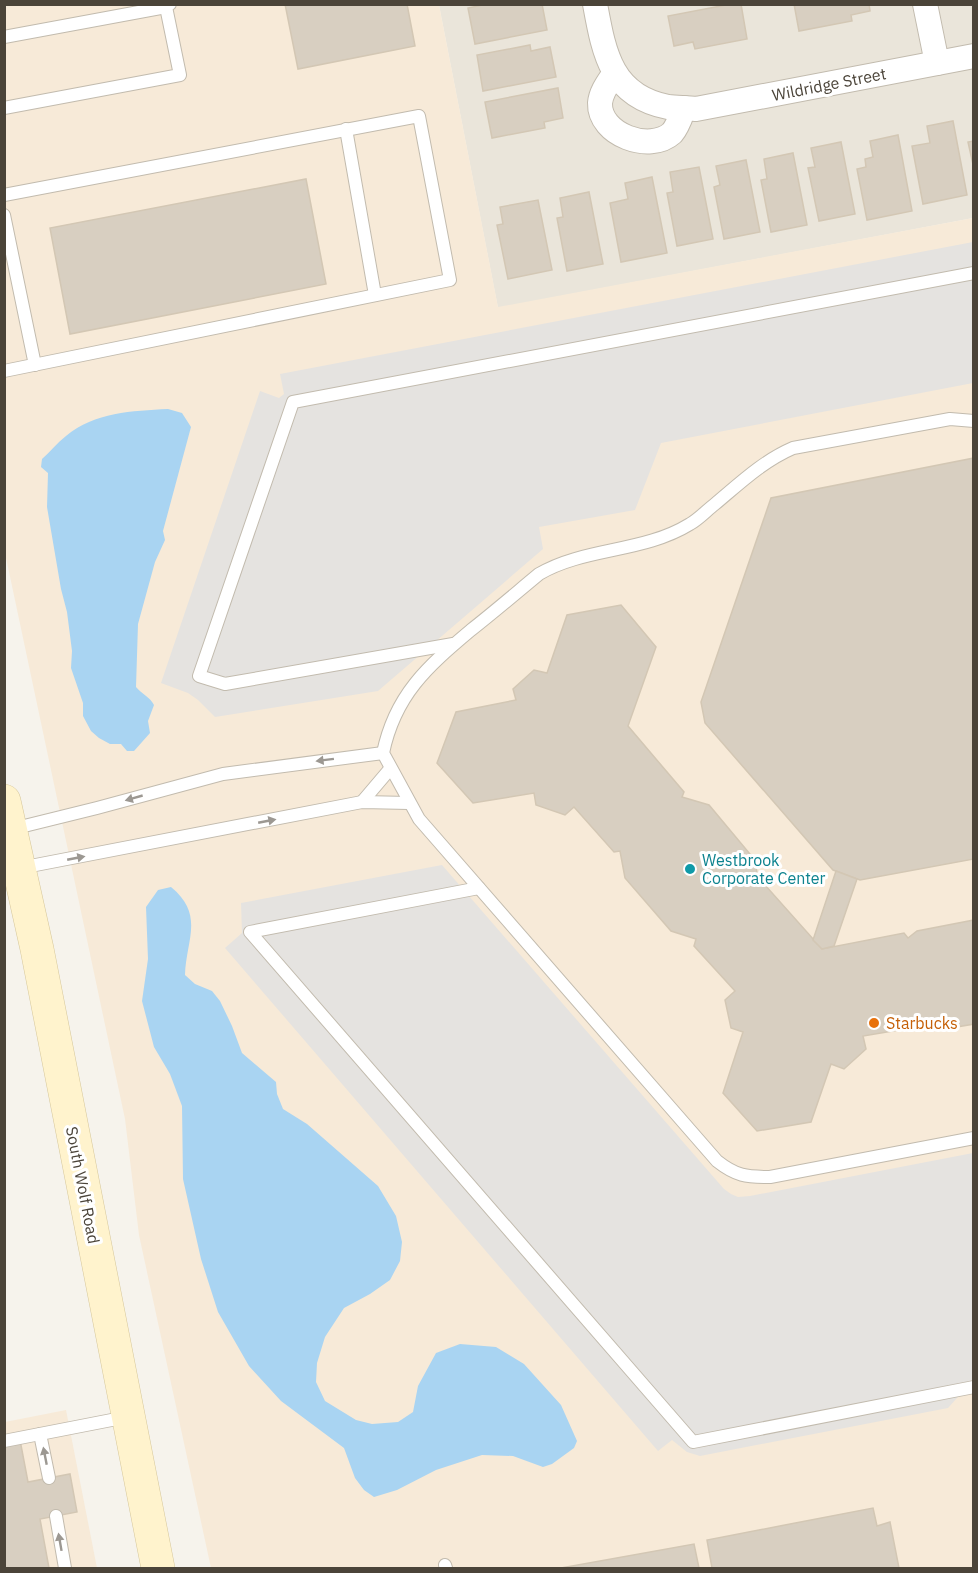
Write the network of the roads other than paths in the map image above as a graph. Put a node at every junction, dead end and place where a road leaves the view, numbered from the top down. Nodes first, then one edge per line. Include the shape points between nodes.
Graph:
1 (595, 4) edge
2 (925, 4) edge
3 (168, 6) edge
4 (4, 38) edge
5 (974, 56) edge
6 (937, 63) junction
7 (614, 74) junction
8 (4, 108) edge
9 (684, 108) junction
10 (346, 129) junction
11 (4, 195) edge
12 (4, 215) edge
13 (974, 273) edge
14 (375, 296) junction
15 (35, 365) junction
16 (4, 371) edge
17 (974, 421) edge
18 (456, 643) junction
19 (383, 753) junction
20 (390, 769) junction
21 (362, 802) junction
22 (409, 803) junction
23 (8, 815) edge
24 (18, 868) junction
25 (479, 888) junction
26 (974, 1138) edge
27 (974, 1387) edge
28 (128, 1416) junction
29 (40, 1434) junction
30 (4, 1441) edge
31 (49, 1478) dead end
32 (56, 1516) dead end
33 (65, 1569) edge
34 (158, 1569) edge

1 - 7 street
2 - 6 street
3 - 4 lane
3 - 8 lane via 180,75
5 - 6 street, Wildridge Street
6 - 9 street, Wildridge Street via 696,109
7 - 9 street, Wildridge Street via 638,96
7 - 9 street via 600,102 606,122 614,130 638,141 659,139 671,133
10 - 11 lane
10 - 14 lane
10 - 14 lane via 419,116 450,280
12 - 15 lane
13 - 18 lane via 293,402 199,676 225,684
14 - 15 lane
15 - 16 lane
17 - 18 lane via 950,419 793,448 757,469 691,524 641,544 557,564 539,574
18 - 19 lane via 418,677 403,699 387,732
19 - 20 lane
19 -> 23 lane via 223,774 97,808
20 - 21 lane
20 - 22 lane
21 - 22 lane
24 -> 21 lane
22 - 25 lane
23 - 24 main road, South Wolf Road
24 - 28 main road, South Wolf Road
25 - 26 lane via 729,1171 746,1177 770,1177
25 - 27 lane via 250,932 693,1442
28 - 29 lane
28 - 34 main road, South Wolf Road
29 - 30 lane
31 -> 29 lane
33 -> 32 lane

